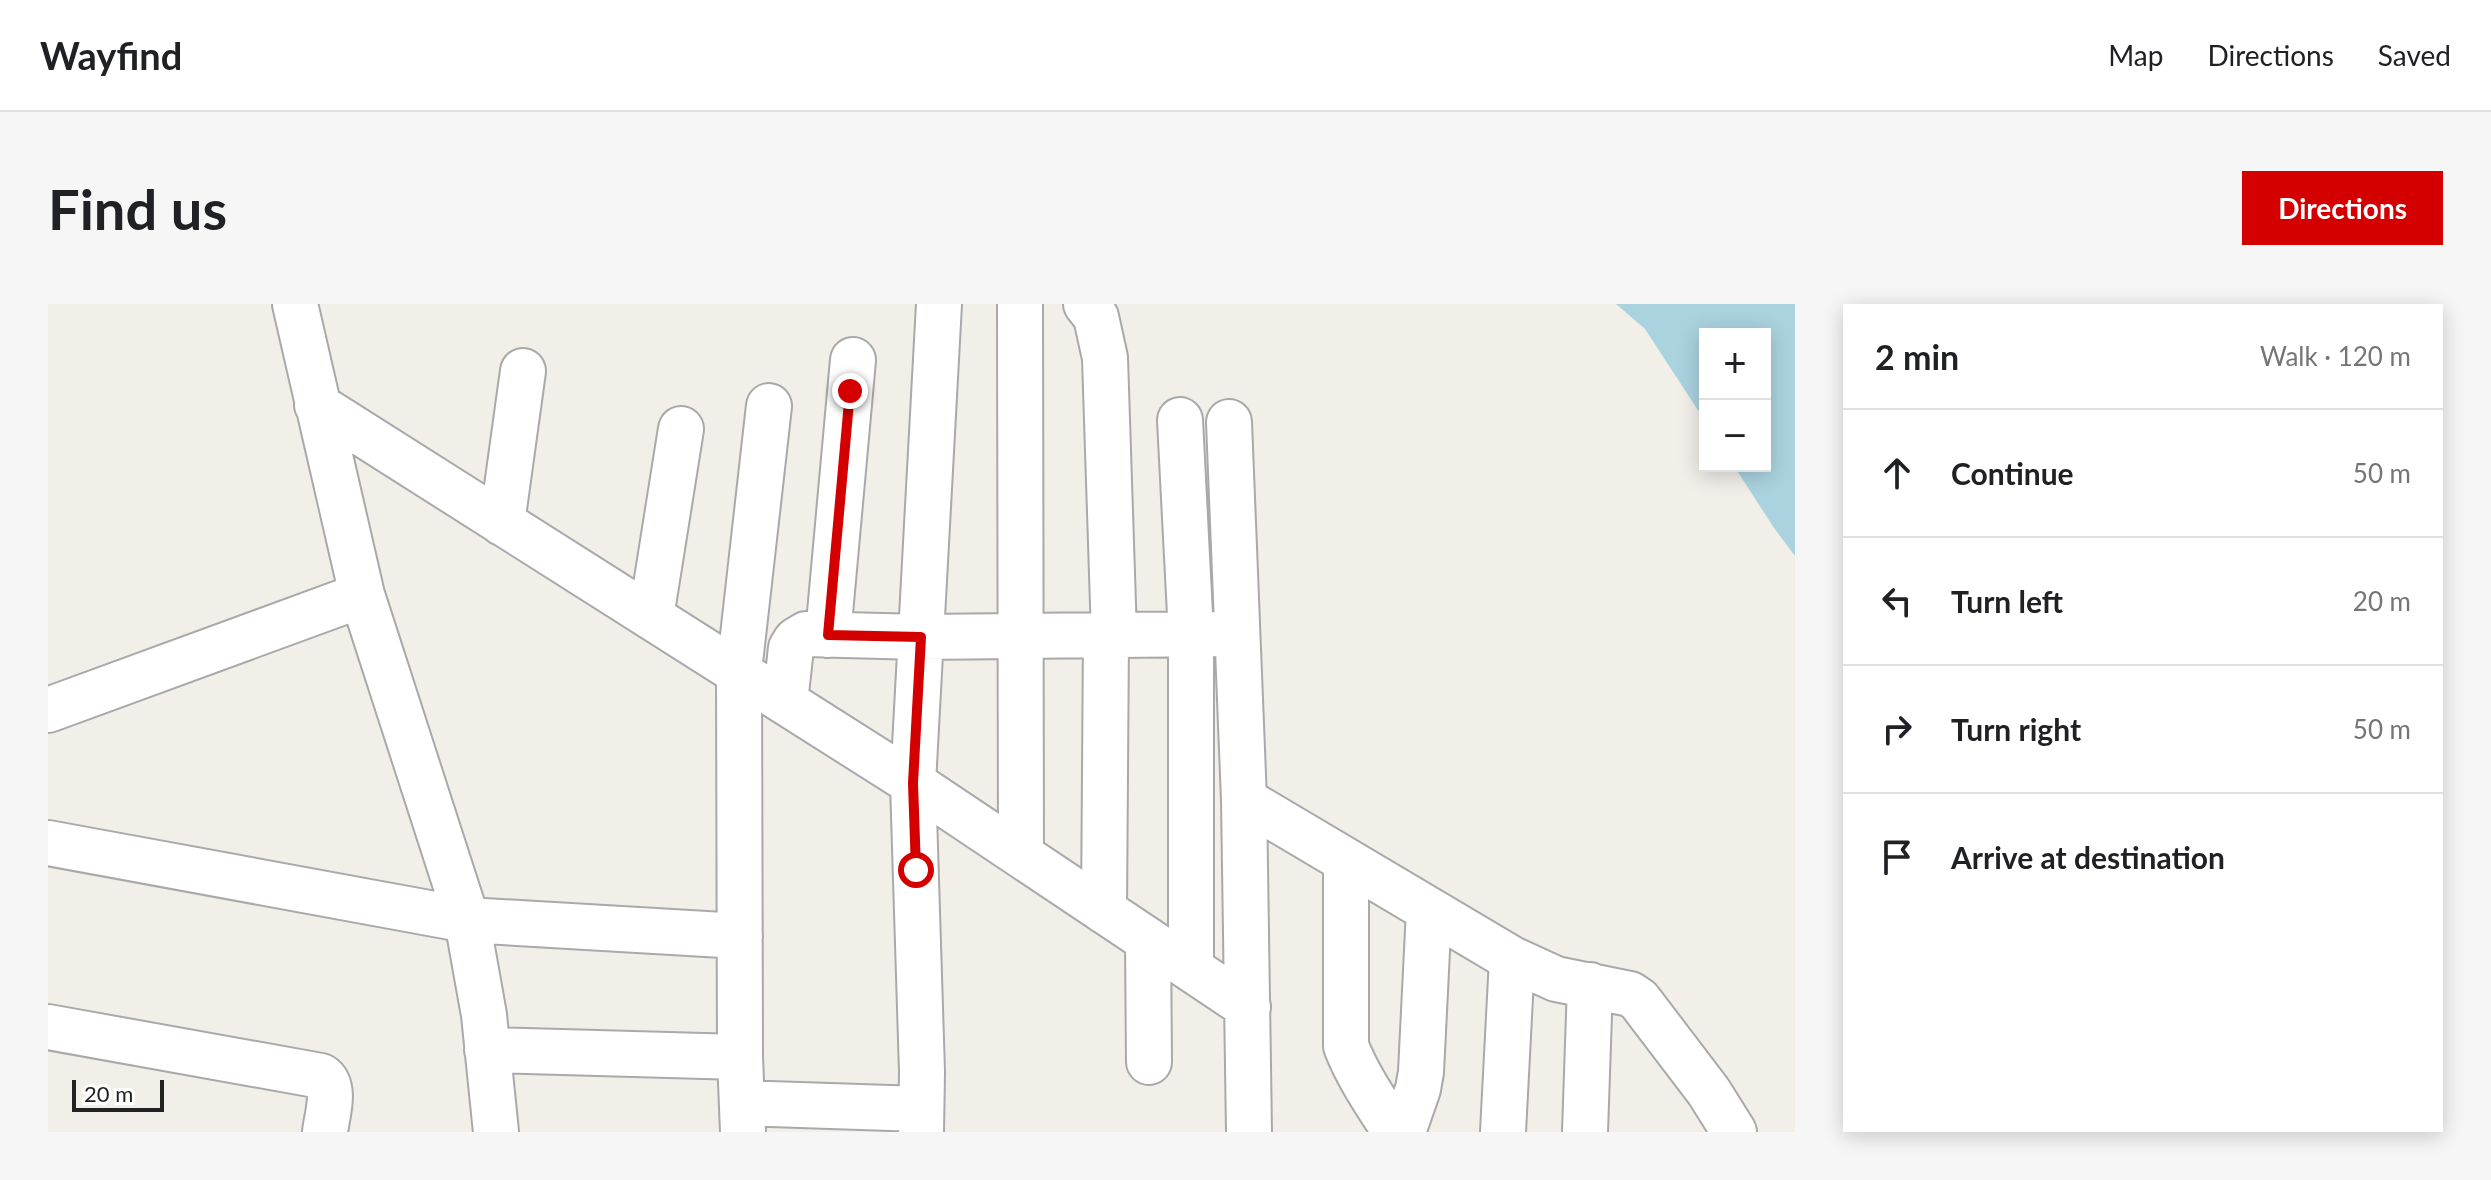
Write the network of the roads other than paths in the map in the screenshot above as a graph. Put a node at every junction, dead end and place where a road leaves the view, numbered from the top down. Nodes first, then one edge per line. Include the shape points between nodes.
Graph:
1 (295, 304) edge
2 (939, 304) edge
3 (1020, 304) edge
4 (1086, 304) edge
5 (853, 360) dead end
6 (523, 371) dead end
7 (317, 405) junction
8 (769, 406) dead end
9 (1180, 420) dead end
10 (1229, 422) dead end
11 (681, 429) dead end
12 (502, 523) junction
13 (362, 595) junction
14 (651, 617) junction
15 (1237, 633) junction
16 (1191, 634) junction
17 (828, 635) junction
18 (1110, 635) junction
19 (1022, 636) junction
20 (921, 637) junction
21 (739, 671) junction
22 (785, 702) junction
23 (48, 710) edge
24 (913, 783) junction
25 (1244, 800) junction
26 (48, 843) edge
27 (1021, 855) junction
28 (1346, 861) junction
29 (1429, 910) junction
30 (1104, 911) junction
31 (467, 920) junction
32 (740, 936) junction
33 (1148, 941) junction
34 (1512, 959) junction
35 (1191, 969) junction
36 (1590, 985) junction
37 (1248, 1007) junction
38 (48, 1027) edge
39 (487, 1050) junction
40 (740, 1057) junction
41 (1149, 1062) dead end
42 (742, 1117) edge
43 (921, 1120) edge
44 (325, 1132) edge
45 (496, 1132) edge
46 (1249, 1132) edge
47 (1395, 1132) edge
48 (1403, 1132) edge
49 (1503, 1132) edge
50 (1585, 1132) edge
51 (1734, 1132) edge

1 - 7 street
2 - 20 street
3 - 19 street
4 - 18 street via 1096,317 1105,358
5 - 17 street
6 - 12 street
7 - 12 street
7 - 13 street
8 - 21 street
9 - 16 street
10 - 15 street
11 - 14 street
12 - 14 street
13 - 23 street
13 - 31 street
14 - 21 street
15 - 16 street
15 - 25 street
16 - 18 street
16 - 35 street
17 - 20 street
17 - 22 street via 806,634 796,640
18 - 19 street
18 - 30 street
19 - 20 street
19 - 27 street
20 - 24 street
21 - 22 street
21 - 32 street
22 - 24 street
24 - 27 street
24 - 43 street
25 - 28 street
25 - 37 street
26 - 31 street
27 - 30 street
28 - 29 street
28 - 47 street via 1346,1046
29 - 34 street
29 - 48 street via 1421,1072
30 - 33 street
31 - 32 street
31 - 39 street
32 - 40 street
33 - 35 street
33 - 41 street
34 - 36 street via 1556,979
34 - 49 street
35 - 37 street
36 - 50 street
36 - 51 street via 1639,1000
37 - 46 street
38 - 44 street via 321,1076 330,1088
39 - 40 street
39 - 45 street
40 - 42 street
42 - 43 street

